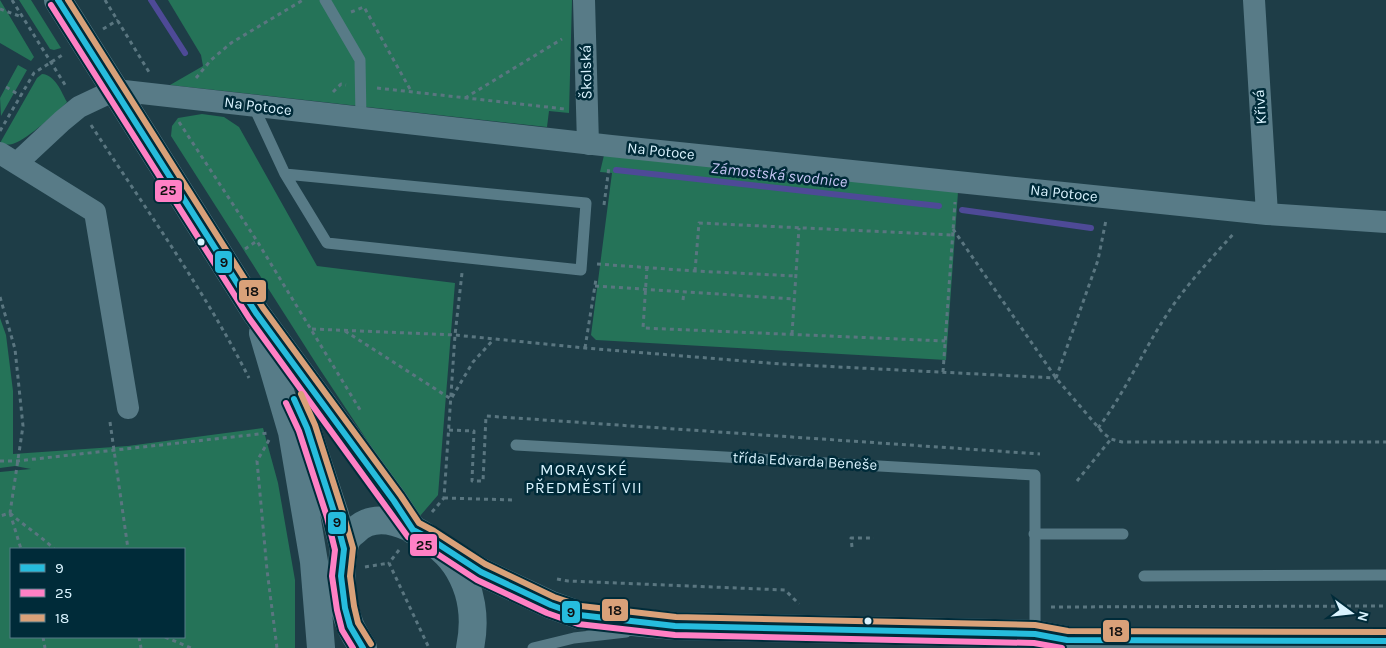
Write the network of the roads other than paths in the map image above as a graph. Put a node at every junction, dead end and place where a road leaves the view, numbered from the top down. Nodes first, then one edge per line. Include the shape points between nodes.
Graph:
1 (58, 0) edge
2 (325, 0) edge
3 (584, 0) edge
4 (1254, 0) edge
5 (115, 90) junction
6 (252, 105) junction
7 (360, 119) junction
8 (588, 144) junction
9 (8, 158) edge
10 (285, 174) junction
11 (1267, 214) junction
12 (1386, 222) edge
13 (256, 313) junction
14 (119, 411) road end
15 (516, 445) dead end
16 (414, 532) junction
17 (1034, 534) junction
18 (1123, 534) dead end
19 (442, 548) junction
20 (350, 559) junction
21 (1386, 575) edge
22 (1144, 576) dead end
23 (342, 592) junction
24 (675, 626) junction
25 (1035, 634) junction
26 (1386, 641) edge
27 (321, 648) edge
28 (329, 648) edge
29 (364, 648) edge
30 (470, 648) edge
31 (533, 648) edge

1 - 5 street
2 - 7 lane via 360,60
3 - 8 street, Školská
4 - 11 street, Křivá
5 - 6 street, Na Potoce
5 - 9 street via 79,107
5 - 13 street
6 - 7 street, Na Potoce
6 - 10 lane
7 - 8 street, Na Potoce
8 - 11 street, Na Potoce
9 - 14 street via 95,212
10 - 10 lane via 327,243 581,270 586,204
11 - 12 street, Na Potoce
13 - 16 street
13 - 20 street via 306,428
13 - 27 street via 292,432 314,562
15 - 17 lane, třída Edvarda Beneše via 1035,475
16 - 19 street
16 - 20 street via 383,520 367,522 347,538
17 - 18 lane
17 - 25 lane, třída Edvarda Beneše
19 - 24 street via 482,572 579,615
19 - 30 street via 464,580 472,606
20 - 23 street via 341,576
21 - 22 lane
23 - 28 street
23 - 29 street via 350,626
24 - 25 street
24 - 31 lane via 574,638
25 - 26 street via 1068,640

